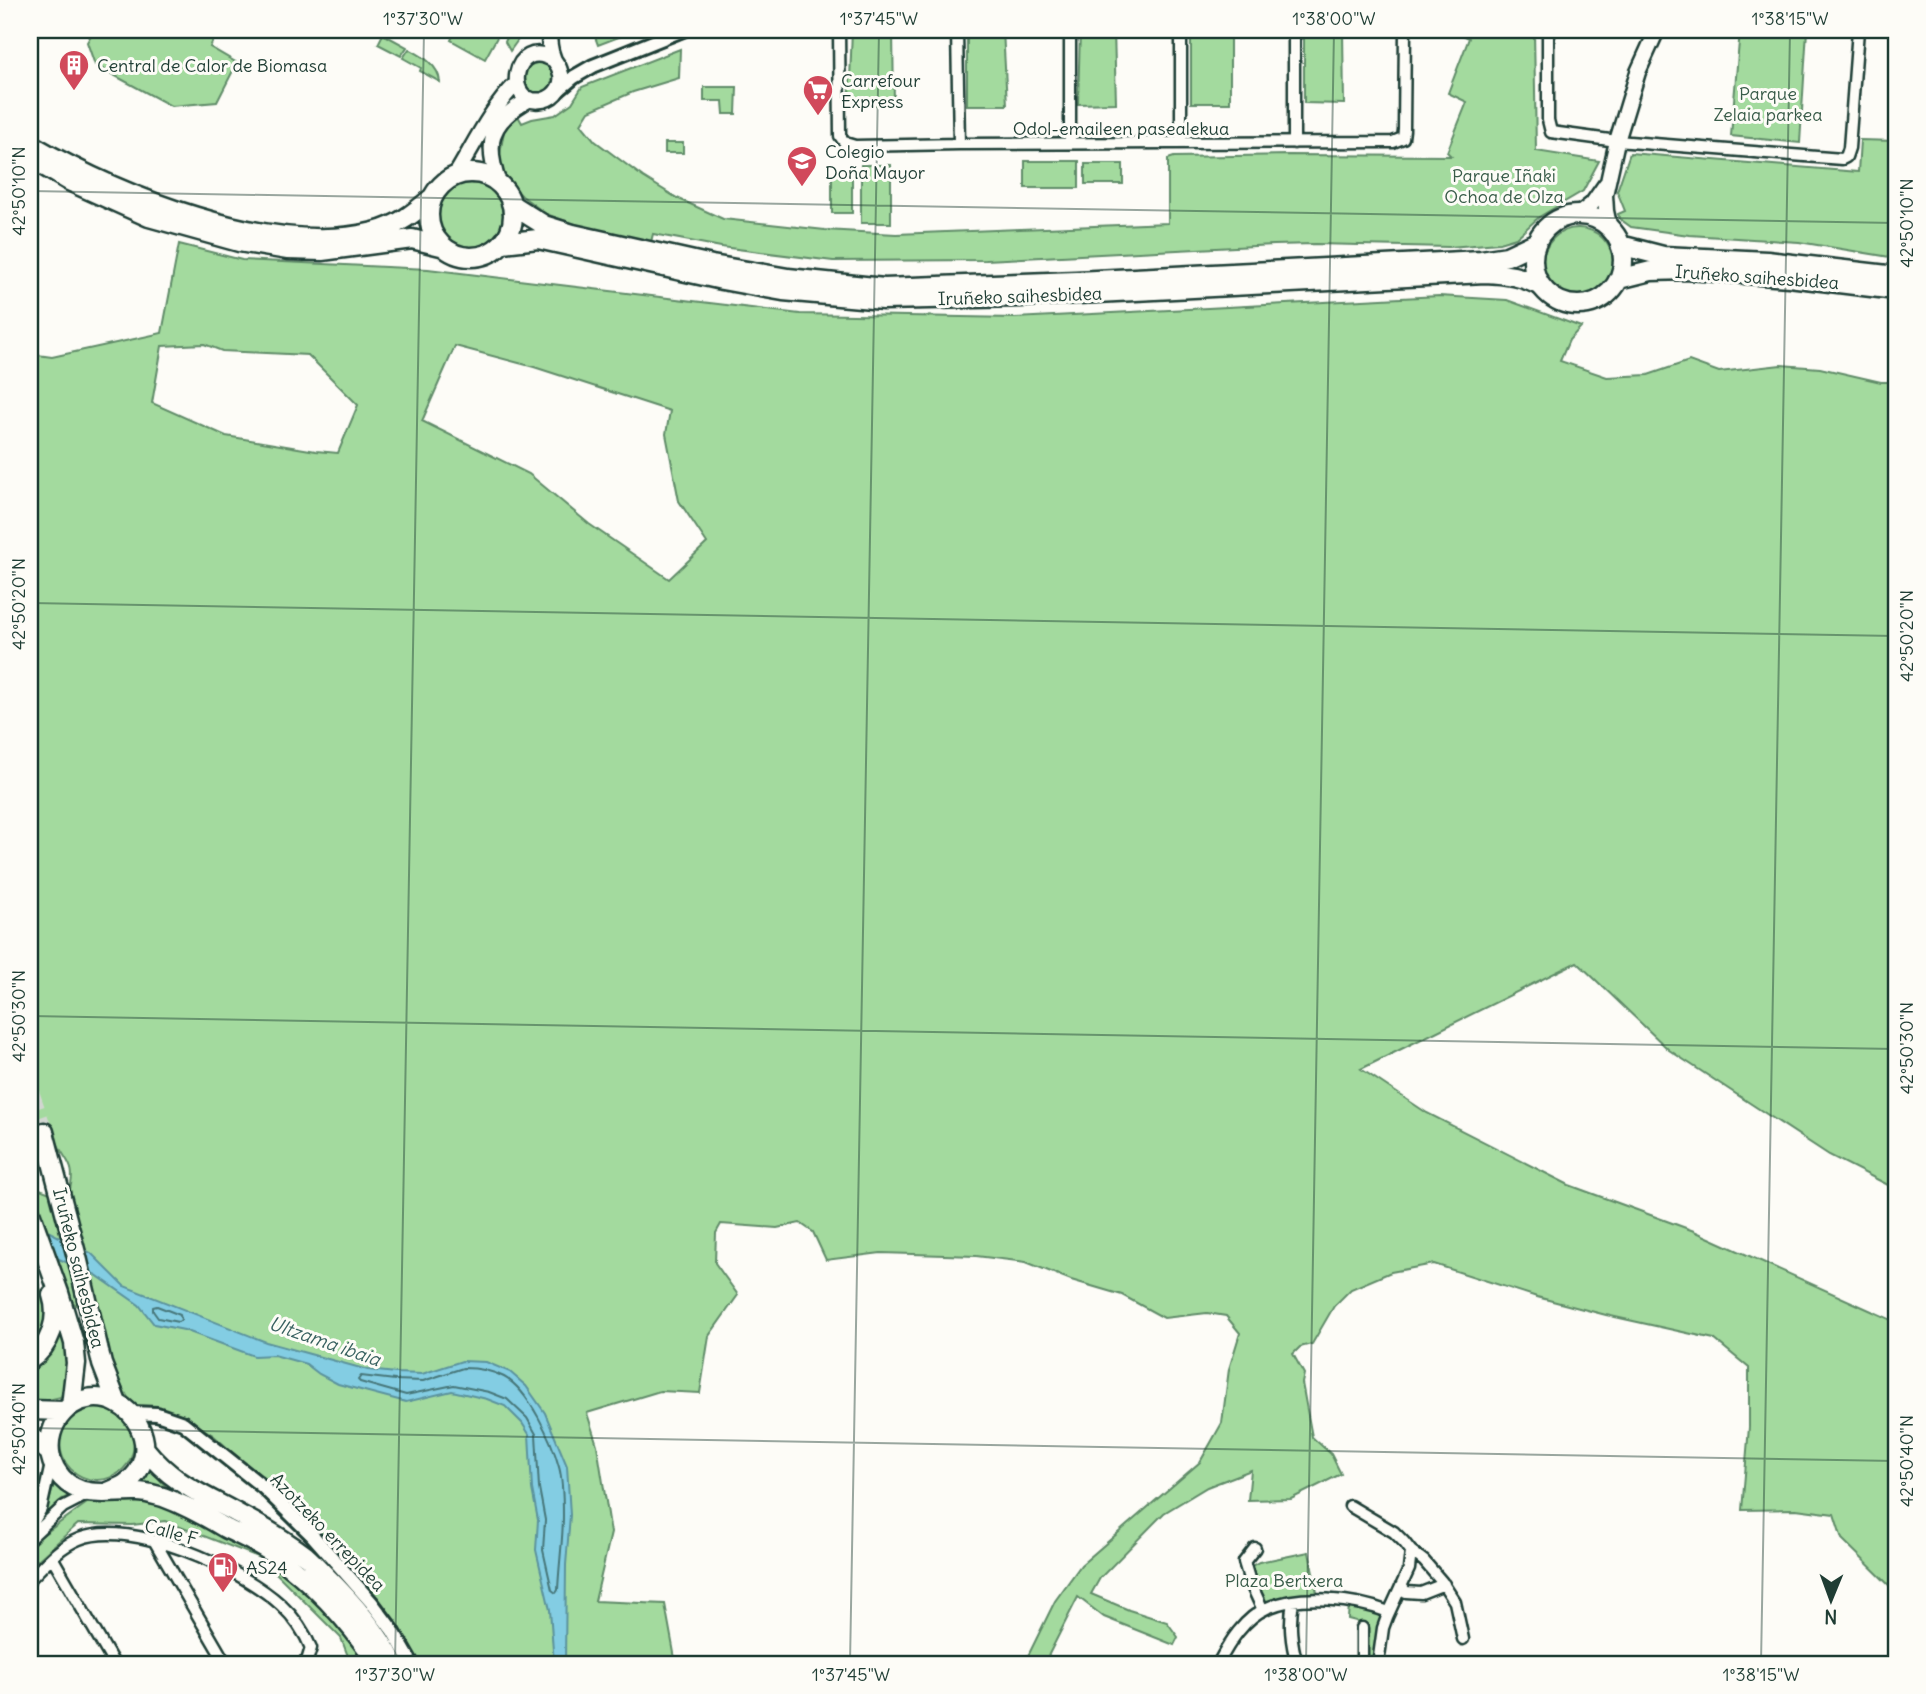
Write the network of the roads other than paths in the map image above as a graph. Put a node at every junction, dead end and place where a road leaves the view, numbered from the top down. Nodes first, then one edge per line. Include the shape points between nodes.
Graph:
1 (547, 30) edge
2 (683, 30) edge
3 (839, 30) edge
4 (957, 30) edge
5 (1070, 30) edge
6 (1181, 30) edge
7 (1294, 30) edge
8 (1405, 30) edge
9 (1548, 30) edge
10 (1657, 30) edge
11 (1858, 30) edge
12 (530, 56) junction
13 (555, 62) junction
14 (593, 66) junction
15 (516, 84) junction
16 (555, 93) junction
17 (530, 99) junction
18 (1617, 141) junction
19 (1294, 142) junction
20 (1070, 143) junction
21 (1181, 143) junction
22 (30, 144) edge
23 (959, 144) junction
24 (30, 158) edge
25 (455, 176) junction
26 (1608, 180) junction
27 (499, 184) junction
28 (433, 197) junction
29 (512, 205) junction
30 (1578, 215) junction
31 (1610, 229) junction
32 (1537, 242) junction
33 (503, 243) junction
34 (1620, 245) junction
35 (441, 246) junction
36 (1896, 276) edge
37 (1619, 279) junction
38 (1541, 286) junction
39 (1896, 290) edge
40 (44, 1132) tunnel mouth
41 (30, 1212) edge
42 (30, 1231) edge
43 (56, 1295) junction
44 (30, 1360) edge
45 (68, 1408) junction
46 (124, 1408) junction
47 (30, 1410) edge
48 (168, 1416) junction
49 (30, 1436) edge
50 (144, 1440) junction
51 (50, 1456) junction
52 (98, 1493) junction
53 (1350, 1506) dead end
54 (30, 1535) edge
55 (155, 1542) junction
56 (1255, 1548) dead end
57 (1411, 1550) junction
58 (52, 1557) junction
59 (30, 1579) edge
60 (1444, 1584) junction
61 (1401, 1586) junction
62 (1293, 1601) junction
63 (1263, 1611) junction
64 (1389, 1612) junction
65 (1362, 1628) dead end
66 (1463, 1639) dead end
67 (304, 1663) edge
68 (114, 1664) edge
69 (226, 1664) edge
70 (378, 1664) edge
71 (394, 1664) edge
72 (412, 1664) edge
73 (1218, 1664) edge
74 (1297, 1664) edge
75 (1370, 1664) edge
76 (1378, 1664) edge

1 - 12 main road
1 - 13 main road
2 - 14 street
3 - 23 street, Odol-emaileen pasealekua via 839,136 845,143
4 - 23 street
5 - 20 street
6 - 21 street
7 - 19 street
8 - 19 street, Odol-emaileen pasealekua via 1404,138 1392,142
9 - 18 street via 1551,132
10 - 18 main road via 1638,72
11 - 18 street via 1849,148 1842,159
12 - 13 main road via 542,55
12 - 15 main road via 516,71
13 - 14 street
13 - 16 main road via 562,76
14 - 16 street
15 - 17 main road
15 - 25 main road via 487,121
16 - 17 main road via 543,100
17 - 27 main road via 508,113 492,137 491,164
18 - 26 main road
19 - 21 street, Odol-emaileen pasealekua
20 - 21 street, Odol-emaileen pasealekua
20 - 23 street, Odol-emaileen pasealekua
22 - 28 highway via 150,201 271,234 338,237 375,232 407,219
24 - 35 highway via 149,217 239,242 322,251 412,239
25 - 27 highway via 478,174
25 - 28 highway
26 - 30 main road
26 - 31 main road via 1605,195
27 - 29 highway
28 - 35 highway via 429,223
29 - 32 highway, Iruñeko saihesbidea via 544,225 573,234 788,278 884,288 1481,260 1507,256
29 - 33 highway via 510,232
30 - 31 highway via 1601,221
30 - 32 highway via 1553,222
31 - 34 highway
32 - 38 highway via 1534,272
33 - 35 highway via 479,257 452,253
33 - 38 highway, Iruñeko saihesbidea via 538,239 783,292 883,300 1485,273 1525,278
34 - 36 highway, Iruñeko saihesbidea via 1663,256 1767,261
34 - 37 highway via 1623,268
37 - 38 highway via 1601,299 1576,306 1562,303
37 - 39 highway, Iruñeko saihesbidea via 1650,271 1688,270 1789,276
40 - 46 highway, Iruñeko saihesbidea via 102,1364
41 - 43 highway, Iruñeko saihesbidea
42 - 43 highway
43 - 44 highway via 48,1341
43 - 45 highway, Iruñeko saihesbidea via 74,1343 76,1363
45 - 46 highway via 94,1398
45 - 47 highway
45 - 51 highway via 51,1431
46 - 48 street, Azotzeko errepidea
46 - 50 highway
48 - 50 street via 151,1420
48 - 72 street, Azotzeko errepidea via 194,1431 263,1487 312,1535 372,1603
49 - 51 highway
50 - 52 highway via 133,1478
50 - 71 highway via 160,1467 178,1481 306,1556 352,1602
51 - 52 highway via 61,1478 77,1489
51 - 54 street via 41,1509
52 - 54 street via 63,1507
52 - 70 highway via 140,1492 162,1497 271,1552 339,1611
53 - 57 street via 1394,1532
55 - 58 street, Calle F via 101,1533 80,1538
55 - 67 street, Calle F via 227,1569 281,1605 302,1628 312,1648
55 - 69 street
56 - 63 street via 1244,1562
57 - 60 street
57 - 61 street
58 - 59 street, Calle F
58 - 68 street
60 - 61 street via 1421,1593 1406,1592
60 - 66 street via 1455,1602
61 - 64 street
62 - 63 street
62 - 64 street via 1318,1598
62 - 74 street via 1291,1638
63 - 73 street via 1236,1636
64 - 76 street
65 - 75 street via 1362,1660

